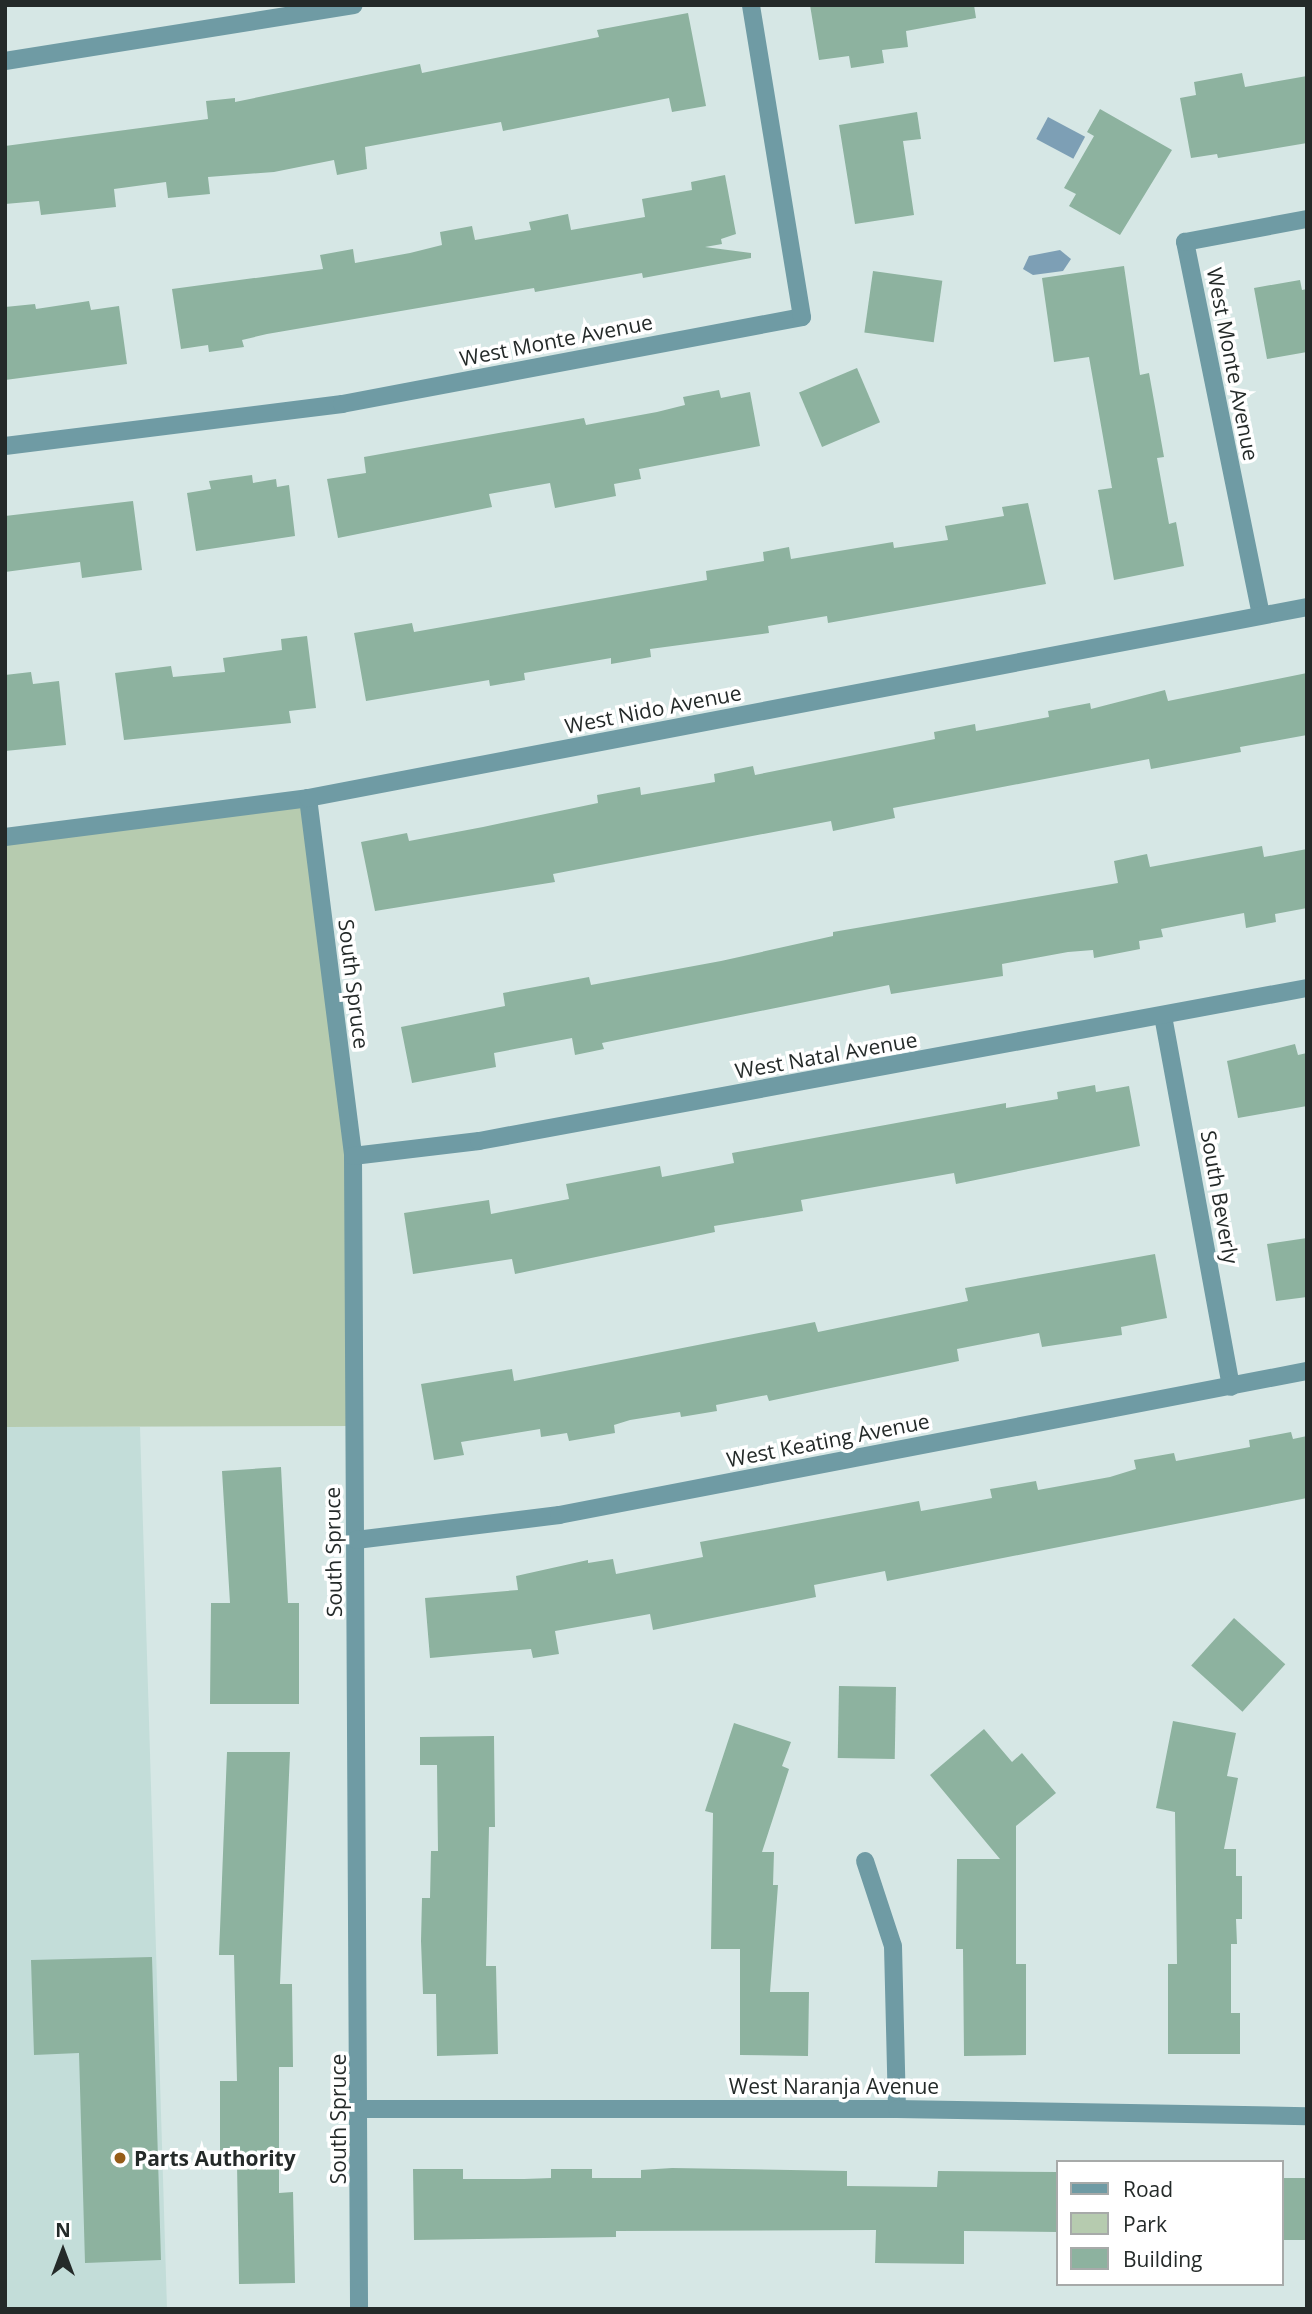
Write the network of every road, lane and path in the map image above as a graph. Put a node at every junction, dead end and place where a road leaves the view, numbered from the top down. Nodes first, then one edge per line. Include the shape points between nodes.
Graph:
1 (354, 5) edge
2 (751, 5) edge
3 (5, 61) edge
4 (1307, 219) edge
5 (5, 446) edge
6 (1307, 607) edge
7 (1261, 615) junction
8 (307, 798) junction
9 (5, 837) edge
10 (1307, 988) edge
11 (1163, 1016) junction
12 (353, 1156) junction
13 (1307, 1371) edge
14 (1231, 1387) junction
15 (356, 1540) junction
16 (864, 1861) dead end
17 (362, 2109) junction
18 (897, 2109) junction
19 (1307, 2116) edge
20 (359, 2309) edge

1 - 3 street
2 - 5 street, West Monte Avenue via 802,317 342,404
4 - 7 street, West Monte Avenue via 1185,242
6 - 7 street, West Nido Avenue
7 - 8 street, West Nido Avenue
8 - 9 street, West Nido Avenue
8 - 12 street, South Spruce
10 - 11 street, West Natal Avenue
11 - 12 street, West Natal Avenue via 479,1141
11 - 14 street, South Beverly
12 - 15 street, South Spruce
13 - 14 street, West Keating Avenue
14 - 15 street, West Keating Avenue via 559,1515
15 - 17 street, South Spruce
16 - 18 street via 893,1946
17 - 18 street, West Naranja Avenue
17 - 20 street, South Spruce
18 - 19 street, West Naranja Avenue

